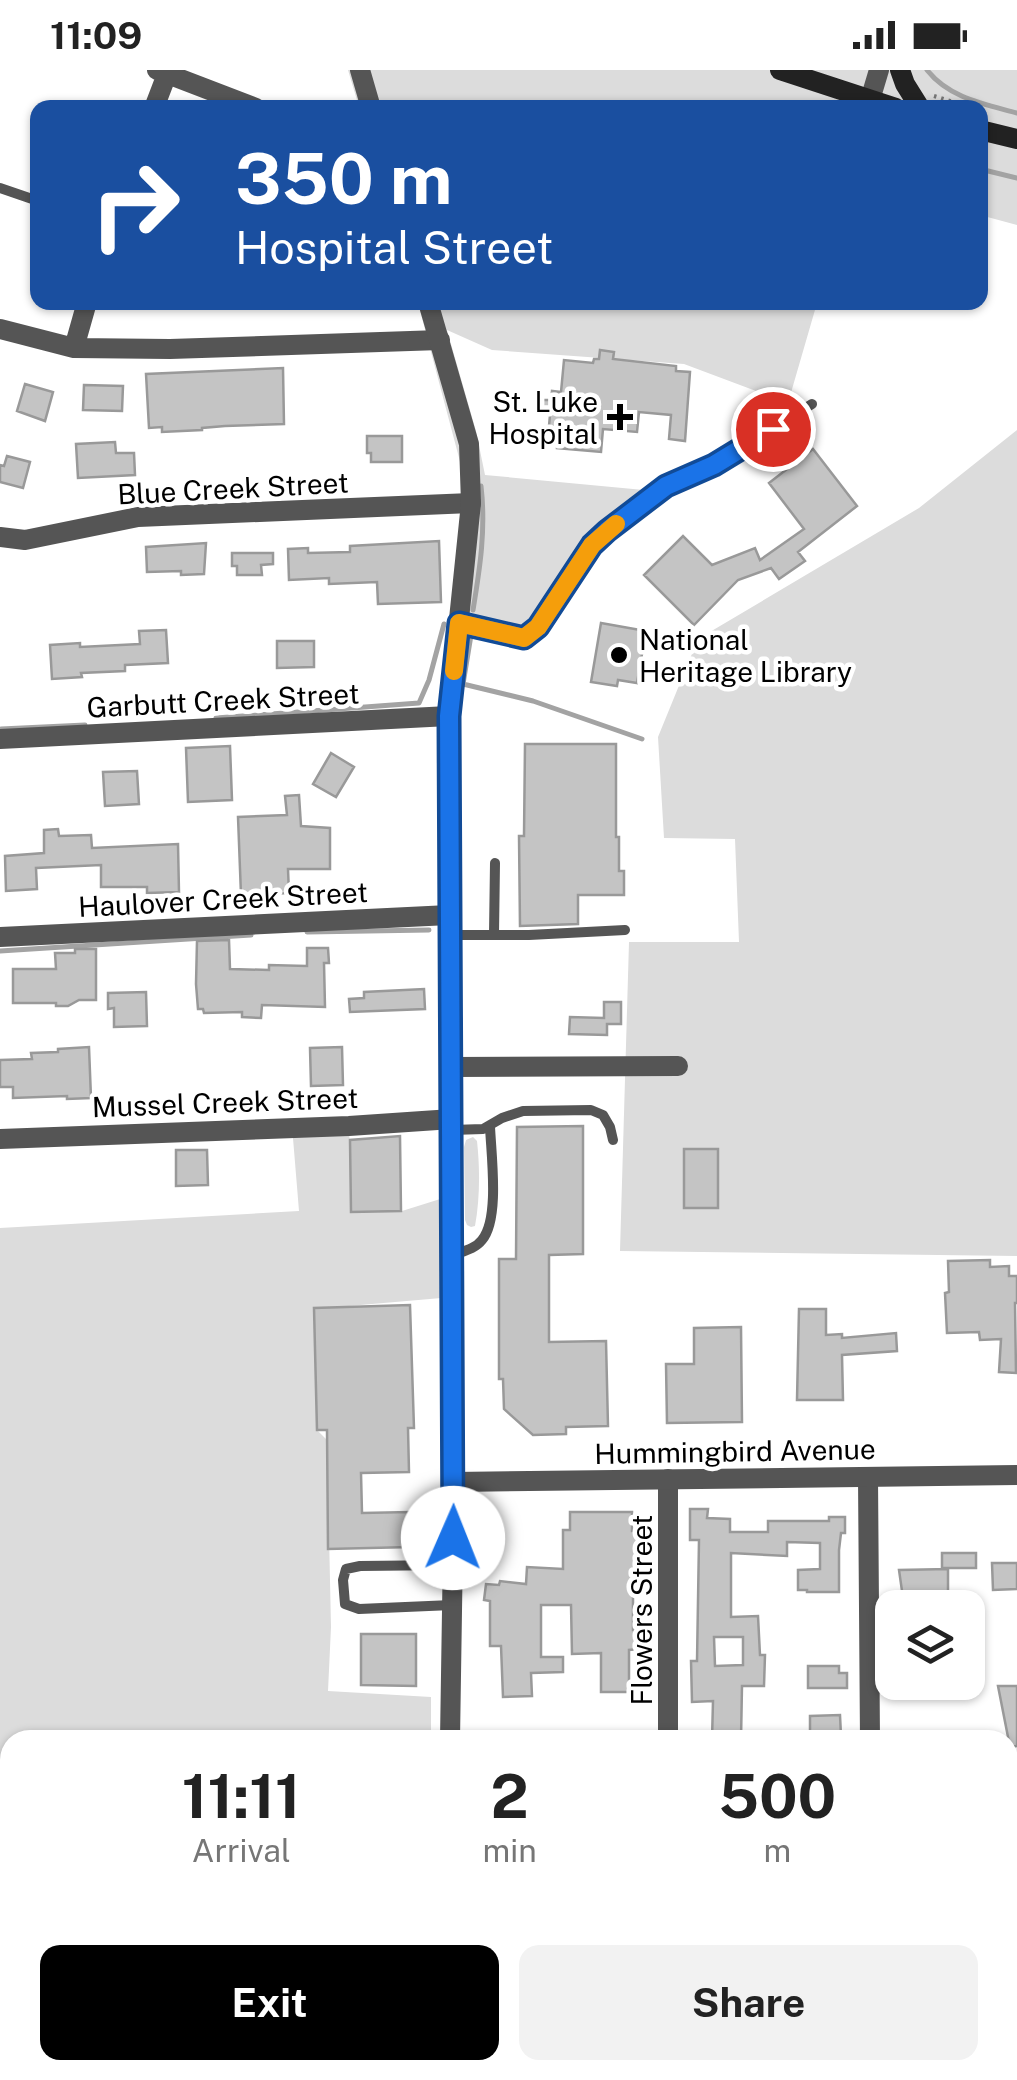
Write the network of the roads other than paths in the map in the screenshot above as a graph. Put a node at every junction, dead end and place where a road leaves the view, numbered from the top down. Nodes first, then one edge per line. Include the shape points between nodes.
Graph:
1 (360, 70) edge
2 (830, 70) edge
3 (880, 70) edge
4 (900, 70) edge
5 (162, 72) edge
6 (790, 74) edge
7 (156, 100) edge
8 (235, 100) edge
9 (369, 100) edge
10 (870, 100) joint
11 (915, 100) edge
12 (988, 132) edge
13 (1017, 139) edge
14 (0, 188) edge
15 (30, 198) edge
16 (85, 310) edge
17 (431, 310) edge
18 (0, 329) edge
19 (440, 340) junction
20 (74, 348) junction
21 (812, 404) dead end
22 (471, 503) junction
23 (0, 537) edge
24 (459, 623) junction
25 (449, 716) junction
26 (0, 738) edge
27 (495, 863) dead end
28 (449, 925) junction
29 (625, 930) dead end
30 (494, 934) junction
31 (0, 937) edge
32 (678, 1066) dead end
33 (452, 1067) junction
34 (452, 1124) junction
35 (490, 1126) junction
36 (0, 1139) edge
37 (613, 1140) dead end
38 (453, 1255) junction
39 (1017, 1475) edge
40 (868, 1477) junction
41 (668, 1480) junction
42 (454, 1482) junction
43 (453, 1565) junction
44 (452, 1606) junction
45 (450, 1730) edge
46 (668, 1730) edge
47 (870, 1730) edge

1 - 9 street
2 - 6 main road
3 - 10 street
4 - 11 main road
5 - 7 street
5 - 8 street
6 - 10 main road
12 - 13 main road
14 - 15 lane
16 - 20 street
17 - 19 street
18 - 20 street
19 - 20 street
19 - 22 street via 469,444
21 - 24 lane via 714,465 666,486 607,531 524,638
22 - 23 street, Blue Creek Street via 138,517 25,540
22 - 24 street
24 - 25 street
25 - 26 street, Garbutt Creek Street
25 - 28 street
27 - 30 lane
28 - 30 lane
28 - 31 street, Haulover Creek Street
28 - 33 street
29 - 30 lane
32 - 33 street
33 - 34 street
34 - 35 lane
34 - 36 street, Mussel Creek Street
34 - 38 street
35 - 37 lane via 523,1111 592,1110 603,1115
35 - 38 lane via 490,1225 480,1244
38 - 42 street
39 - 40 street, Hummingbird Avenue
40 - 41 street, Hummingbird Avenue
40 - 47 street
41 - 42 street, Hummingbird Avenue
41 - 46 street, Flowers Street
42 - 43 street
43 - 44 street
43 - 44 lane via 360,1566 346,1569 343,1580 345,1604 359,1608
44 - 45 street

